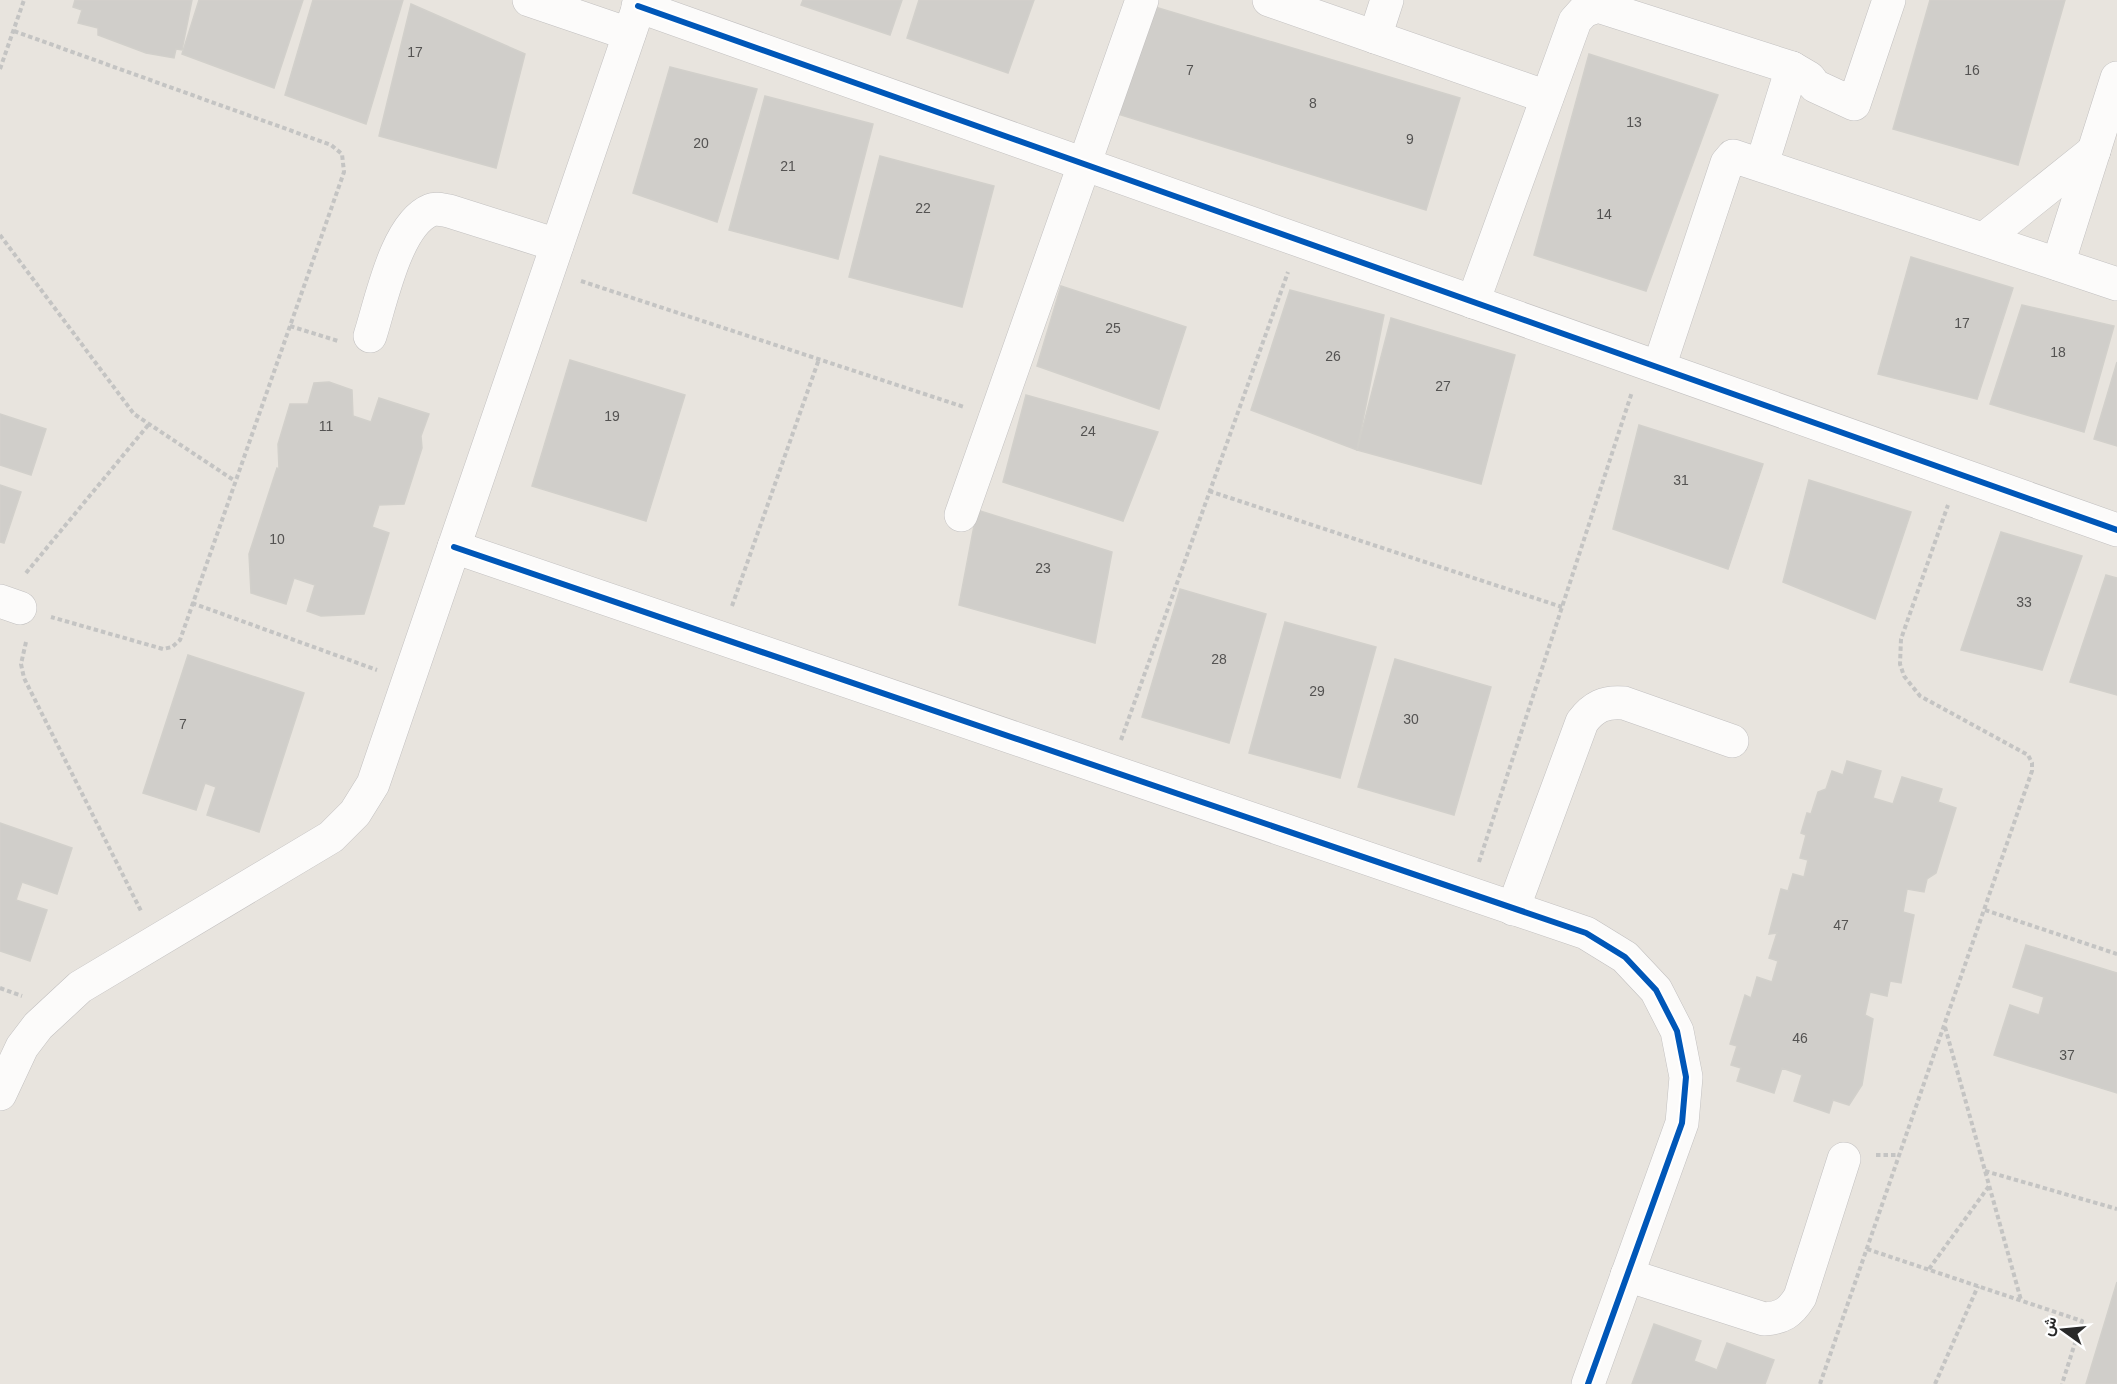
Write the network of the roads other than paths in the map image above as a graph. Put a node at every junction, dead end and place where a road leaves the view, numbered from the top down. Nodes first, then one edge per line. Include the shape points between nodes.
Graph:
1 (529, 0) edge
2 (1142, 0) edge
3 (1269, 0) edge
4 (1387, 0) edge
5 (1889, 0) edge
6 (636, 13) edge
7 (1375, 37) junction
8 (1792, 68) junction
9 (2117, 78) edge
10 (1547, 97) junction
11 (2094, 151) junction
12 (1085, 164) junction
13 (1762, 164) junction
14 (1984, 239) junction
15 (553, 257) junction
16 (2058, 264) junction
17 (2117, 284) edge
18 (1473, 302) junction
19 (370, 336) road end
20 (1650, 364) junction
21 (961, 516) dead end
22 (2117, 530) edge
23 (454, 547) junction
24 (1732, 741) dead end
25 (1513, 909) junction
26 (0, 1094) edge
27 (1844, 1159) dead end
28 (1627, 1275) junction
29 (1588, 1384) edge

1 - 6 street
2 - 12 street
3 - 7 street
4 - 7 street
5 - 8 street via 1854,104 1815,86
6 - 12 street
6 - 15 street
7 - 10 street
8 - 10 street via 1598,6 1584,11 1575,21
8 - 13 street
9 - 11 street
10 - 18 street
11 - 14 street
11 - 16 street
12 - 18 street
12 - 21 street
13 - 14 street
13 - 20 street via 1733,156 1727,163
14 - 16 street
15 - 19 street via 449,211 433,208 416,218 404,234
15 - 23 street
16 - 17 street
18 - 20 street
20 - 22 street
23 - 25 street
23 - 26 street via 373,784 355,813 331,837 80,987 56,1007 22,1047
24 - 25 street via 1624,703 1611,702 1589,712
25 - 28 street via 1586,933 1625,957 1656,990 1677,1031 1686,1077 1682,1123
27 - 28 street via 1800,1298 1779,1318 1764,1319
28 - 29 street

